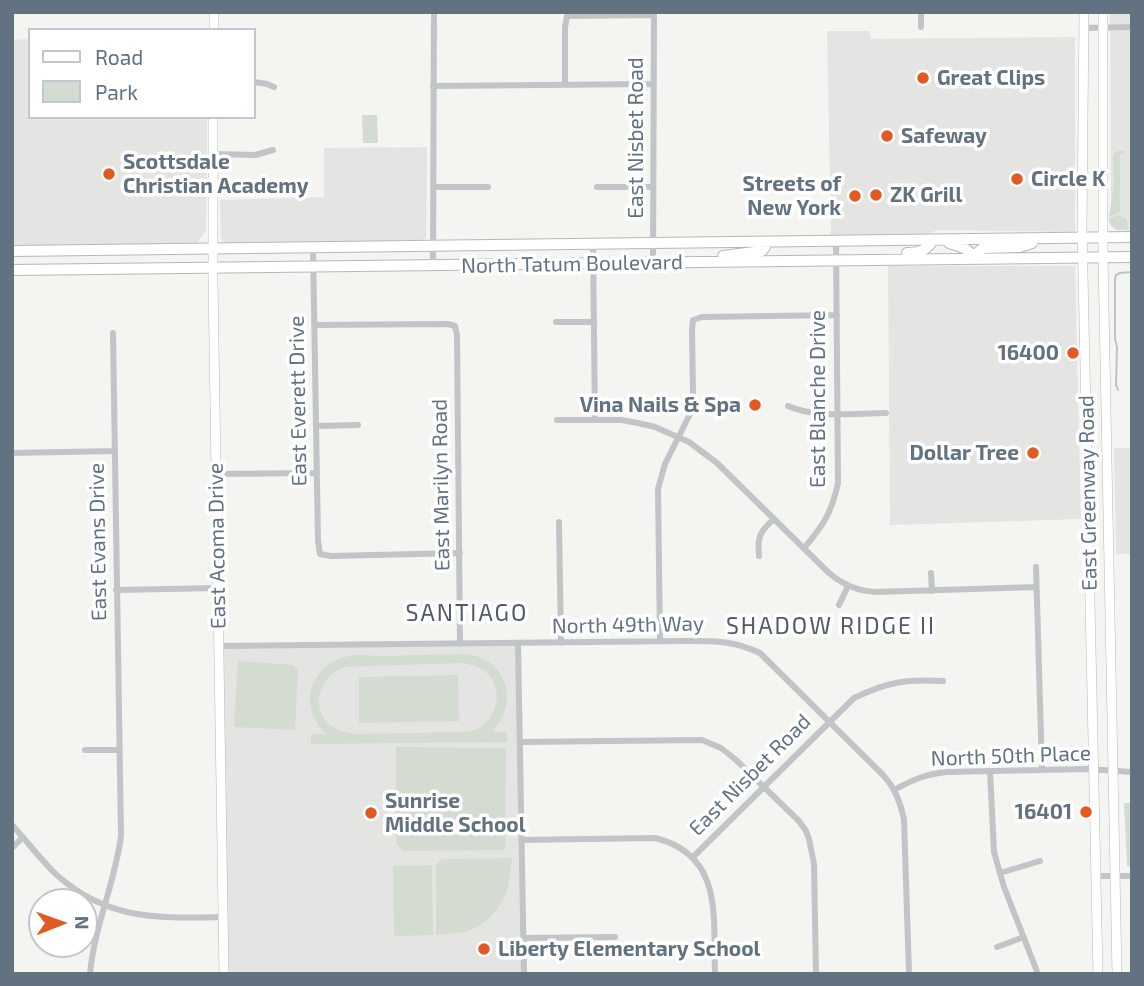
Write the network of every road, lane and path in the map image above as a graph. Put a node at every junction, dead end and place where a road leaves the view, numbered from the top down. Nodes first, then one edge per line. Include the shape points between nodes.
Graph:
1 (434, 12) edge
2 (921, 12) edge
3 (1084, 12) edge
4 (1103, 12) edge
5 (654, 13) edge
6 (921, 27) dead end
7 (1132, 27) edge
8 (1084, 28) junction
9 (1103, 28) junction
10 (256, 82) edge
11 (653, 84) junction
12 (565, 85) junction
13 (433, 86) junction
14 (274, 88) dead end
15 (1083, 94) junction
16 (1102, 94) junction
17 (213, 119) edge
18 (273, 150) dead end
19 (213, 154) junction
20 (433, 187) junction
21 (488, 187) dead end
22 (597, 187) dead end
23 (653, 187) junction
24 (1132, 237) edge
25 (1083, 238) junction
26 (1102, 238) junction
27 (1047, 239) junction
28 (933, 240) junction
29 (836, 241) junction
30 (766, 242) junction
31 (653, 243) junction
32 (593, 244) junction
33 (433, 246) junction
34 (313, 247) junction
35 (213, 248) junction
36 (12, 251) edge
37 (1083, 257) junction
38 (1102, 257) junction
39 (1132, 257) edge
40 (974, 259) junction
41 (836, 261) junction
42 (704, 262) junction
43 (593, 263) junction
44 (653, 263) junction
45 (433, 265) junction
46 (313, 267) junction
47 (213, 268) junction
48 (12, 270) edge
49 (836, 315) junction
50 (594, 322) junction
51 (556, 323) dead end
52 (315, 325) junction
53 (113, 333) dead end
54 (788, 406) dead end
55 (886, 413) dead end
56 (838, 414) junction
57 (595, 420) junction
58 (557, 421) dead end
59 (358, 425) dead end
60 (316, 426) junction
61 (679, 437) junction
62 (114, 451) junction
63 (12, 453) edge
64 (317, 473) junction
65 (216, 474) junction
66 (774, 519) junction
67 (559, 522) dead end
68 (804, 548) junction
69 (460, 554) junction
70 (758, 556) dead end
71 (1035, 567) dead end
72 (931, 573) dead end
73 (848, 586) junction
74 (1036, 587) junction
75 (218, 588) junction
76 (116, 590) junction
77 (932, 591) junction
78 (839, 605) dead end
79 (660, 642) junction
80 (561, 643) junction
81 (460, 644) junction
82 (518, 644) junction
83 (219, 646) junction
84 (943, 681) dead end
85 (829, 722) junction
86 (520, 742) junction
87 (85, 750) dead end
88 (119, 750) junction
89 (1042, 770) junction
90 (1094, 770) junction
91 (990, 771) junction
92 (1114, 771) junction
93 (1132, 772) edge
94 (763, 787) junction
95 (894, 790) junction
96 (12, 824) edge
97 (23, 837) junction
98 (522, 840) junction
99 (12, 848) edge
100 (693, 857) junction
101 (1040, 861) dead end
102 (1000, 873) junction
103 (1116, 876) junction
104 (1132, 876) edge
105 (1096, 877) junction
106 (105, 905) junction
107 (223, 917) junction
108 (615, 937) dead end
109 (1024, 937) junction
110 (523, 939) junction
111 (997, 947) dead end
112 (90, 974) edge
113 (224, 974) edge
114 (524, 974) edge
115 (715, 974) edge
116 (816, 974) edge
117 (909, 974) edge
118 (1038, 974) edge
119 (1098, 974) edge
120 (1117, 974) edge

1 - 13 street
2 - 6 street
3 - 8 main road, East Greenway Road
4 - 9 main road, East Greenway Road
5 - 11 street, East Nisbet Road
5 - 12 street via 567,16
7 - 9 street
8 - 9 street
8 - 15 main road, East Greenway Road
9 - 16 main road, East Greenway Road
10 - 14 street
11 - 12 street
11 - 23 street, East Nisbet Road
12 - 13 street
13 - 20 street
15 - 16 main road
15 - 25 main road, East Greenway Road
16 - 26 main road, East Greenway Road
17 - 19 main road, East Acoma Drive
18 - 19 street via 255,155
19 - 35 main road, East Acoma Drive
20 - 21 street
20 - 33 street
22 - 23 street
23 - 31 street, East Nisbet Road
24 - 26 main road, North Tatum Boulevard
25 - 26 main road, North Tatum Boulevard
25 - 27 main road, North Tatum Boulevard
25 - 37 main road, East Greenway Road
26 - 38 main road, East Greenway Road
27 - 28 main road, North Tatum Boulevard
27 - 40 main road via 1020,247 983,248
28 - 29 main road, North Tatum Boulevard
28 - 40 main road via 939,251
28 - 41 main road via 919,253 853,254
29 - 30 main road, North Tatum Boulevard
29 - 41 street, East Blanche Drive
30 - 31 main road, North Tatum Boulevard
30 - 42 main road via 762,251
31 - 32 main road, North Tatum Boulevard
31 - 44 street, East Nisbet Road
32 - 33 main road, North Tatum Boulevard
32 - 43 street
33 - 34 main road, North Tatum Boulevard
33 - 45 street
34 - 35 main road, North Tatum Boulevard
34 - 46 street, East Everett Drive
35 - 36 main road, North Tatum Boulevard
35 - 47 main road, East Acoma Drive
37 - 38 main road, North Tatum Boulevard
37 - 40 main road, North Tatum Boulevard
37 - 90 main road, East Greenway Road
38 - 39 main road, North Tatum Boulevard
38 - 92 main road, East Greenway Road
40 - 41 main road, North Tatum Boulevard
41 - 42 main road, North Tatum Boulevard
41 - 49 street, East Blanche Drive
42 - 44 main road, North Tatum Boulevard
43 - 44 main road, North Tatum Boulevard
43 - 45 main road, North Tatum Boulevard
43 - 50 street
45 - 46 main road, North Tatum Boulevard
46 - 47 main road, North Tatum Boulevard
46 - 52 street, East Everett Drive
47 - 48 main road, North Tatum Boulevard
47 - 65 main road, East Acoma Drive
49 - 56 street, East Blanche Drive
49 - 61 street via 693,320 693,393 690,414
50 - 51 street
50 - 57 street
52 - 60 street, East Everett Drive
52 - 69 street, East Marilyn Road via 455,326
53 - 62 street, East Evans Drive
54 - 56 street
55 - 56 street
56 - 68 street, East Blanche Drive via 835,496 822,526
57 - 58 street
57 - 61 street via 638,423
59 - 60 street
60 - 64 street, East Everett Drive
61 - 66 street via 716,463
61 - 79 street via 658,489
62 - 63 street
62 - 76 street, East Evans Drive
64 - 65 street
64 - 69 street, East Everett Drive via 320,554
65 - 75 main road, East Acoma Drive
66 - 68 street
66 - 70 street via 759,535
67 - 80 street
68 - 73 street
69 - 81 street, East Marilyn Road
71 - 74 street
72 - 77 street
73 - 77 street via 876,592
73 - 78 street
74 - 77 street
74 - 89 street
75 - 76 street
75 - 83 main road, East Acoma Drive
76 - 88 street, East Evans Drive
79 - 80 street, North 49th Way
79 - 85 street, North 49th Way via 713,641 760,653
80 - 82 street, North 49th Way
81 - 82 street, North 49th Way
81 - 83 street, North 49th Way
82 - 86 street
83 - 107 main road, East Acoma Drive
84 - 85 street, East Nisbet Road via 890,683 873,689 854,698
85 - 94 street, East Nisbet Road
85 - 95 street, North 49th Way
86 - 94 street via 702,740 721,748
86 - 98 street
87 - 88 street
88 - 106 street, East Evans Drive via 121,836
89 - 90 street, North 50th Place
89 - 91 street, North 50th Place
90 - 92 street, North 50th Place
90 - 105 main road, East Greenway Road
91 - 95 street, North 50th Place via 927,774
91 - 102 street via 994,852
92 - 93 street, North 50th Place
92 - 103 main road, East Greenway Road
94 - 100 street, East Nisbet Road
94 - 116 street via 799,821 812,850
95 - 117 street via 904,819
96 - 97 street
97 - 99 street
97 - 106 street via 58,877
98 - 100 street via 655,838
98 - 110 street
100 - 115 street, East Nisbet Road via 711,890
101 - 102 street
102 - 109 street
103 - 104 street
103 - 105 street
103 - 120 main road, East Greenway Road
105 - 119 main road, East Greenway Road
106 - 107 street via 150,917
106 - 112 street, East Evans Drive
107 - 113 main road, East Acoma Drive
108 - 110 street
109 - 111 street
109 - 118 street
110 - 114 street

